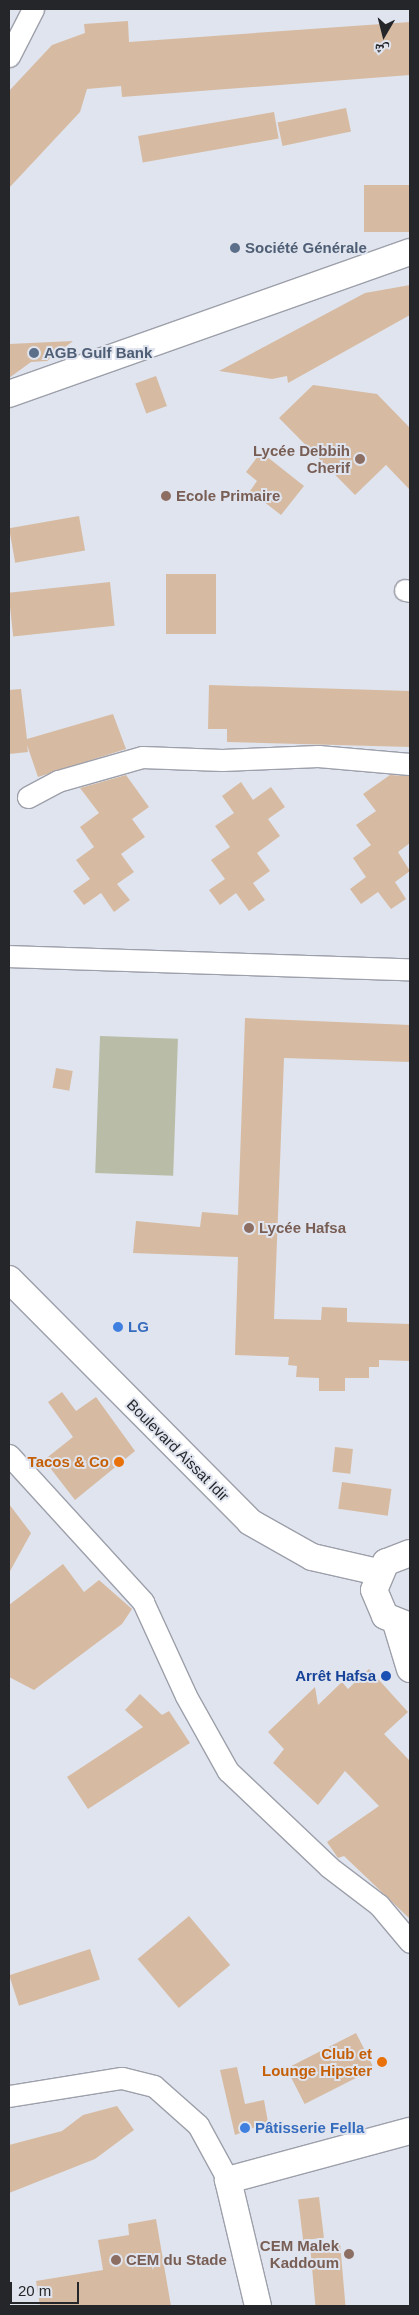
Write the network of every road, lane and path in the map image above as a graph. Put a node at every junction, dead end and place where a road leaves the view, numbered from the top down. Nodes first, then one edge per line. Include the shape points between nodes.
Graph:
1 (33, 9) edge
2 (9, 56) edge
3 (410, 252) edge
4 (9, 394) edge
5 (410, 764) edge
6 (28, 797) dead end
7 (9, 956) edge
8 (410, 969) edge
9 (9, 1279) edge
10 (9, 1455) edge
11 (410, 1553) edge
12 (378, 1572) junction
13 (403, 1625) edge
14 (410, 1669) edge
15 (410, 1942) edge
16 (9, 2096) edge
17 (410, 2131) edge
18 (228, 2180) junction
19 (258, 2306) edge

1 - 2 street
3 - 4 street
5 - 6 street via 318,756 222,760 142,757 58,781
7 - 8 street
9 - 12 street, Boulevard Aissat Idir via 250,1522 312,1557
10 - 15 street via 143,1602 186,1696 228,1771 329,1867 379,1905
11 - 12 street via 392,1557
12 - 13 street via 374,1590 380,1608
13 - 14 street
16 - 18 street via 122,2078 154,2086 198,2125
17 - 18 street
18 - 19 street

